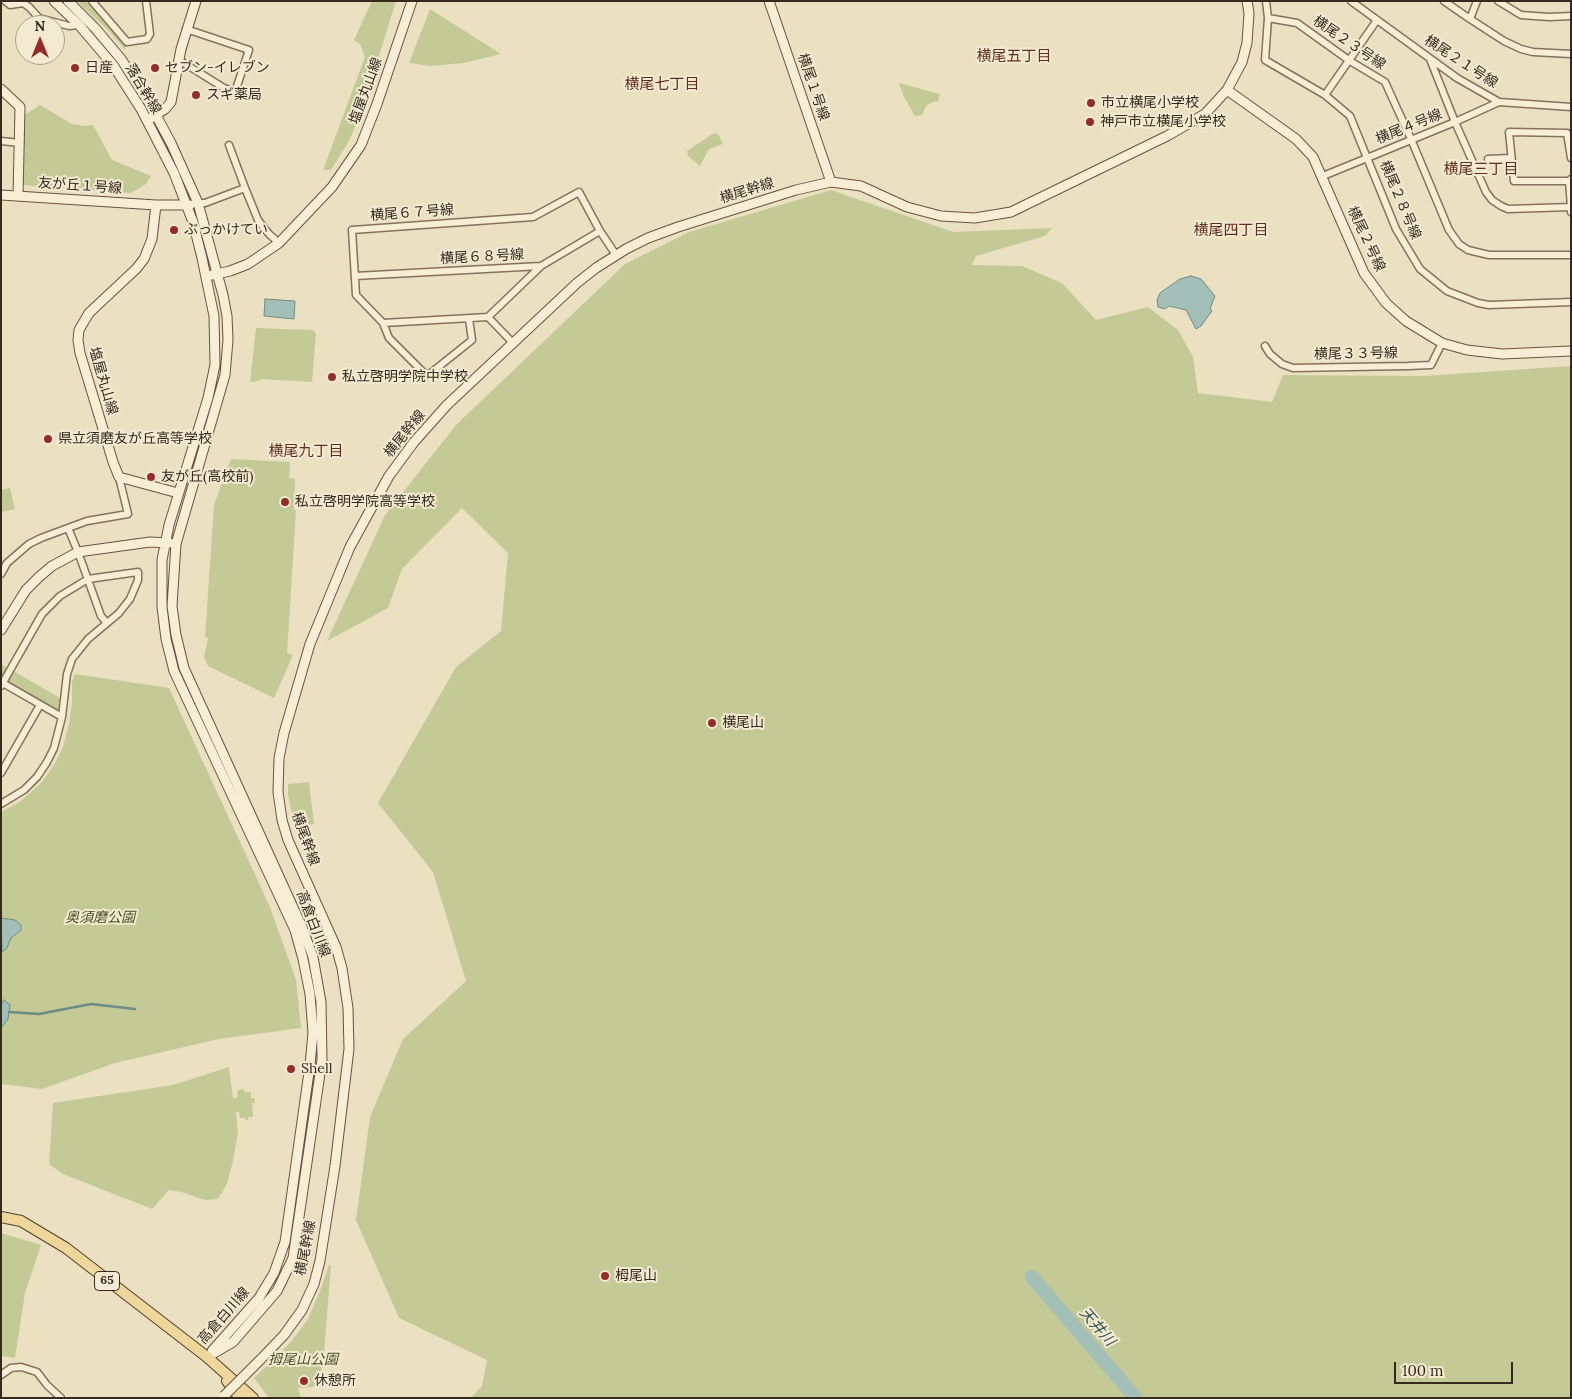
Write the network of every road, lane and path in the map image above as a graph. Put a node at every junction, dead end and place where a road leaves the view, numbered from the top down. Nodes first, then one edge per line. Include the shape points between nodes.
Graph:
1 (5, 1) edge
2 (54, 1) edge
3 (68, 1) edge
4 (92, 1) edge
5 (146, 1) edge
6 (196, 1) edge
7 (412, 1) edge
8 (769, 1) edge
9 (1247, 1) edge
10 (1266, 1) edge
11 (1351, 1) edge
12 (1444, 1) edge
13 (1477, 1) edge
14 (1498, 1) edge
15 (1571, 16) edge
16 (1268, 18) junction
17 (1470, 19) junction
18 (1377, 20) junction
19 (79, 25) junction
20 (186, 29) junction
21 (1571, 54) edge
22 (1430, 58) junction
23 (178, 60) junction
24 (1350, 61) junction
25 (1, 89) edge
26 (1227, 90) junction
27 (1326, 95) junction
28 (1499, 102) junction
29 (1571, 107) edge
30 (156, 115) junction
31 (147, 121) junction
32 (1455, 122) junction
33 (1411, 139) junction
34 (1, 141) edge
35 (20, 143) junction
36 (229, 145) dead end
37 (1368, 157) junction
38 (1512, 158) junction
39 (1571, 158) edge
40 (1488, 159) dead end
41 (1323, 176) junction
42 (1570, 180) edge
43 (831, 182) junction
44 (245, 188) junction
45 (1, 194) edge
46 (18, 196) junction
47 (198, 203) junction
48 (156, 205) junction
49 (187, 206) junction
50 (1571, 208) edge
51 (1571, 212) edge
52 (600, 231) junction
53 (279, 242) junction
54 (616, 255) junction
55 (1571, 255) edge
56 (541, 266) junction
57 (218, 274) junction
58 (207, 276) junction
59 (356, 276) junction
60 (1571, 302) edge
61 (488, 317) junction
62 (469, 319) junction
63 (383, 323) junction
64 (513, 343) junction
65 (1442, 343) junction
66 (1265, 346) dead end
67 (1571, 350) edge
68 (119, 477) junction
69 (178, 492) junction
70 (68, 528) junction
71 (165, 542) junction
72 (176, 544) junction
73 (78, 552) junction
74 (4, 561) edge
75 (1, 574) edge
76 (88, 579) junction
77 (106, 623) junction
78 (1, 630) edge
79 (2, 683) edge
80 (40, 705) junction
81 (62, 717) junction
82 (1, 773) edge
83 (2, 801) edge
84 (1, 1217) edge
85 (207, 1357) junction
86 (1, 1374) edge
87 (222, 1397) edge
88 (61, 1398) edge
89 (240, 1398) edge
90 (253, 1398) edge

1 - 19 street via 10,5 23,3 39,18 69,26
2 - 19 street, 落合幹線
3 - 30 street, 落合幹線 via 111,46
4 - 5 street via 127,42 146,39 150,34
6 - 20 street
7 - 53 street, 塩屋丸山線 via 360,144 332,187
8 - 43 street, 横尾１号線
9 - 26 street, 横尾幹線 via 1247,43 1242,62
10 - 16 street
11 - 18 street, 横尾２１号線
12 - 17 street
13 - 17 street
14 - 15 street via 1521,15
16 - 24 street, 横尾２３号線 via 1297,23
16 - 27 street, 横尾２８号線 via 1265,60
17 - 21 street via 1521,49
18 - 22 street, 横尾２１号線
18 - 24 street
19 - 31 street, 落合幹線 via 112,65
20 - 23 street
20 - 23 street via 249,50 235,92
22 - 28 street, 横尾２１号線
22 - 32 street
23 - 30 street via 171,102
24 - 27 street
24 - 33 street, 横尾２３号線 via 1385,82
25 - 35 street via 20,107
26 - 41 street, 横尾２号線 via 1304,146
26 - 43 street, 横尾幹線 via 1205,114 1187,126 1002,214 975,218 940,216 907,207 861,186
27 - 37 street, 横尾２８号線 via 1350,116
28 - 29 street, 横尾２１号線
28 - 32 street
30 - 31 street
30 - 47 street, 落合幹線
31 - 49 street, 落合幹線
32 - 33 street, 横尾４号線
32 - 50 street, 横尾４号線 via 1492,200 1513,210
33 - 37 street, 横尾４号線
33 - 55 street, 横尾２３号線 via 1449,230 1459,244 1468,250 1489,255
34 - 35 street
35 - 46 street
36 - 44 street
37 - 41 street, 横尾４号線
37 - 60 street, 横尾２８号線 via 1396,229 1408,250 1420,269 1447,291 1489,305
38 - 39 street via 1509,132 1567,133
38 - 40 street
38 - 42 street via 1514,181
41 - 65 street, 横尾２号線 via 1352,248 1374,288 1406,321
42 - 50 street
43 - 54 street, 横尾幹線 via 678,227
44 - 47 street
44 - 53 street via 258,220
45 - 46 street, 友が丘１号線
46 - 48 street, 友が丘１号線
47 - 49 street
47 - 57 street
48 - 49 street
48 - 68 street, 塩屋丸山線 via 152,239 144,259 89,313 82,322 78,340
49 - 58 street
50 - 51 street
52 - 54 street, 横尾６７号線
52 - 56 street, 横尾６８号線
52 - 59 street, 横尾６７号線 via 579,192 533,217 352,230
53 - 57 street, 塩屋丸山線 via 248,264
54 - 64 street, 横尾幹線 via 577,283
56 - 59 street, 横尾６８号線
56 - 61 street
57 - 58 street, 塩屋丸山線
57 - 72 street via 227,316 226,364 221,393
58 - 69 street via 215,330 214,376
59 - 63 street, 横尾６７号線 via 356,295
61 - 62 street
61 - 64 street
62 - 63 street
62 - 63 street, 横尾６７号線 via 472,340 427,376 390,338
64 - 87 street, 横尾幹線, bridge via 439,414 389,476 350,547 317,626 284,733 278,775 282,820 336,947 348,1008 349,1049 332,1183 314,1284 302,1310 284,1335
65 - 66 street, 横尾３３号線 via 1431,365 1293,368 1282,364
65 - 67 street, 横尾２号線 via 1496,354
68 - 69 street
68 - 70 street via 128,514
69 - 71 street
70 - 73 street
70 - 74 street via 28,544
71 - 72 street
71 - 73 street
71 - 85 street, 高倉白川線 via 162,607 174,671 295,930 310,994 313,1034 285,1242 274,1273 259,1298
72 - 85 street, 高倉白川線 via 172,606 184,668 302,927 313,957 321,1002 322,1060 293,1258 277,1291 233,1342
73 - 76 street
73 - 78 street via 52,566 26,590
74 - 75 street
76 - 77 street
76 - 77 street via 138,572 130,598
76 - 79 street via 60,596 42,614
77 - 81 street via 72,658
79 - 80 street
80 - 81 street
80 - 82 street
81 - 83 street via 47,762 30,784
84 - 85 main road, 65 via 21,1220 66,1248
85 - 89 main road, 65
85 - 90 main road, 65
86 - 88 street via 21,1367 37,1372

